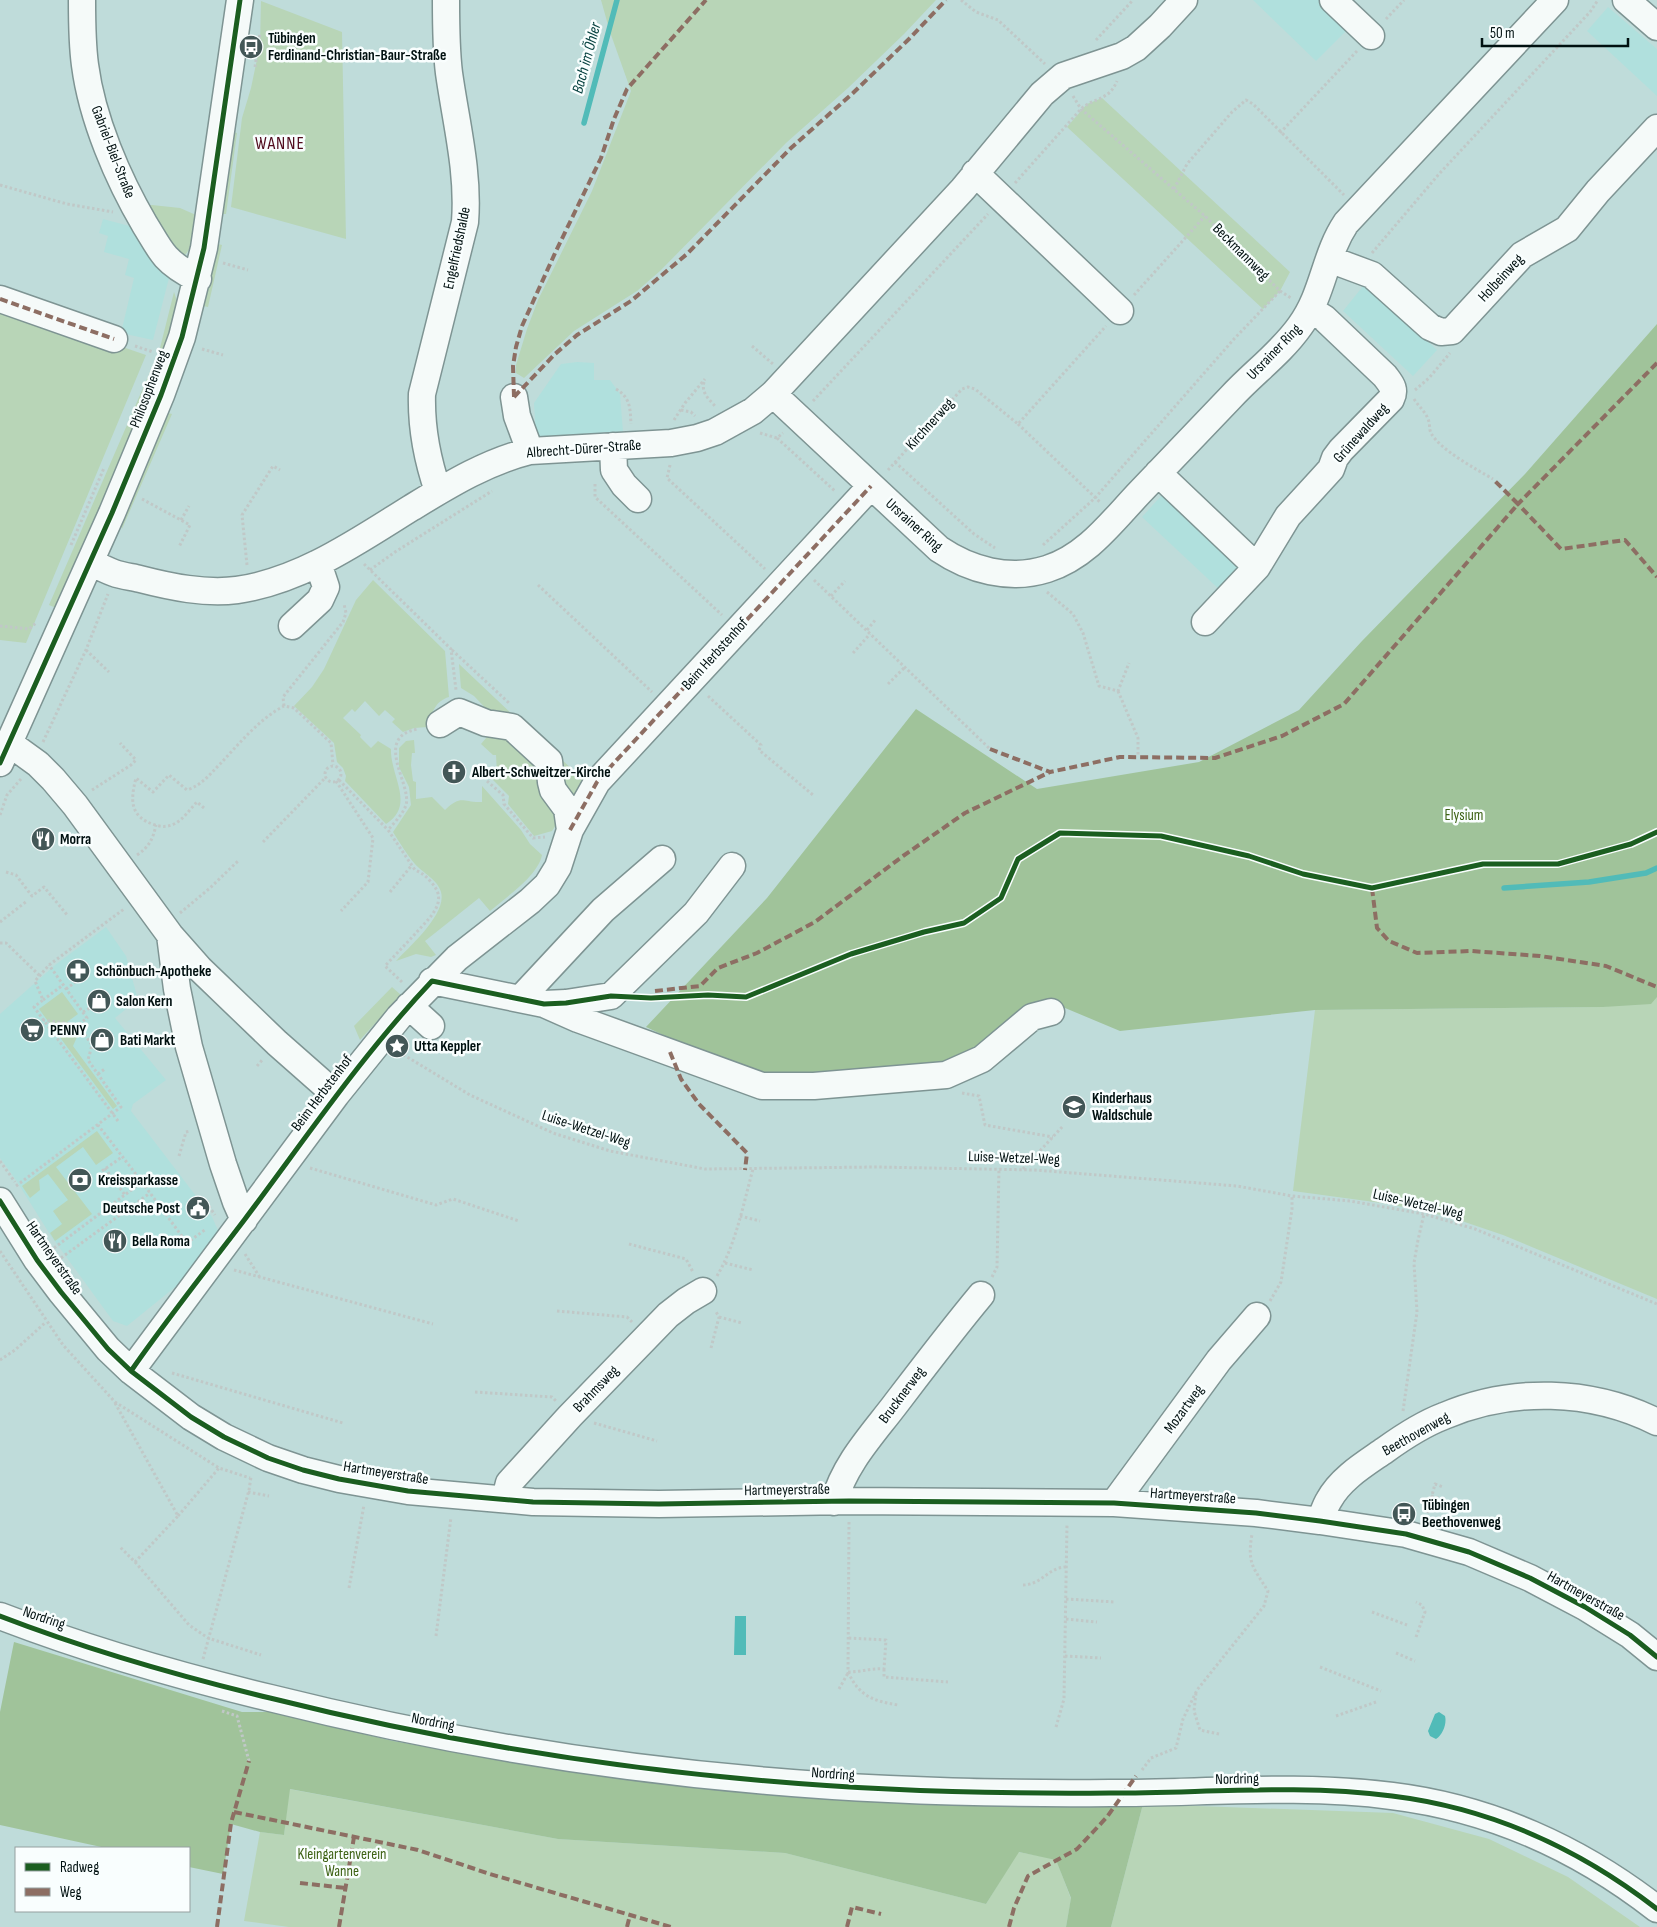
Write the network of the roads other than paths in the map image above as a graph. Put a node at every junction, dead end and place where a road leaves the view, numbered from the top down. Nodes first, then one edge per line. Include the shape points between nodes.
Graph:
1 (82, 0) edge
2 (240, 0) edge
3 (446, 0) edge
4 (1184, 0) edge
5 (1333, 0) edge
6 (1555, 0) edge
7 (1626, 0) edge
8 (1657, 27) edge
9 (1371, 36) road end
10 (1657, 128) edge
11 (975, 173) junction
12 (1330, 259) junction
13 (198, 279) junction
14 (0, 299) edge
15 (1311, 310) junction
16 (1120, 311) road end
17 (114, 339) road end
18 (773, 394) junction
19 (514, 397) dead end
20 (613, 446) junction
21 (530, 451) junction
22 (1158, 473) junction
23 (871, 486) junction
24 (438, 492) junction
25 (638, 499) dead end
26 (90, 562) junction
27 (318, 563) junction
28 (1257, 566) junction
29 (1205, 622) dead end
30 (292, 626) dead end
31 (450, 718) road end
32 (5, 753) edge
33 (567, 841) junction
34 (662, 859) dead end
35 (732, 866) dead end
36 (168, 931) junction
37 (432, 981) junction
38 (533, 1001) junction
39 (409, 1006) junction
40 (1051, 1012) dead end
41 (431, 1026) dead end
42 (336, 1095) junction
43 (9, 1192) edge
44 (232, 1221) junction
45 (703, 1291) road end
46 (981, 1295) dead end
47 (1257, 1316) dead end
48 (131, 1371) junction
49 (1657, 1422) edge
50 (505, 1499) junction
51 (834, 1502) junction
52 (1114, 1503) junction
53 (1320, 1521) junction
54 (0, 1616) edge
55 (1657, 1657) edge
56 (1657, 1909) edge

1 - 13 street, Gabriel-Biel-Straße via 85,66 95,111 111,156 155,242 178,269
2 - 13 street, Philosophenweg
3 - 24 street, Engelfriedshalde via 449,71 467,202 461,241 422,394 426,450
4 - 11 street via 1146,40 1122,56 1062,76 1042,94
5 - 9 street
6 - 12 street, Ursrainer Ring via 1359,209 1338,235
7 - 8 street
10 - 12 street, Holbeinweg via 1566,229 1522,255 1452,330 1441,332 1430,327 1372,275
11 - 16 street
11 - 18 street
12 - 15 street, Ursrainer Ring
13 - 26 street, Philosophenweg via 175,358
14 - 17 street
15 - 22 street, Ursrainer Ring via 1300,328
15 - 28 street, Grünewaldweg via 1324,318 1400,393 1341,450 1321,480 1288,516
18 - 20 street, Albrecht-Dürer-Straße via 752,411 715,432 671,443
18 - 23 street, Ursrainer Ring
19 - 21 street via 517,416
20 - 21 street, Albrecht-Dürer-Straße
20 - 25 street via 614,470
21 - 24 street, Albrecht-Dürer-Straße via 489,464
22 - 23 street, Ursrainer Ring via 1078,554 1047,569 1037,560 1027,574 988,571 955,560
22 - 28 street
23 - 33 street, Beim Herbstenhof via 597,782
24 - 27 street, Albrecht-Dürer-Straße
26 - 27 street, Albrecht-Dürer-Straße via 115,573 167,586 204,590 237,590 299,572
26 - 32 street, Philosophenweg
27 - 30 street via 326,587 320,600
28 - 29 street, Grünewaldweg
31 - 33 street via 512,726 549,761 553,790 567,809
32 - 36 street, Beim Herbstenhof via 34,762 53,779
33 - 37 street, Beim Herbstenhof via 558,867 547,885
34 - 38 street via 603,910
35 - 38 street via 696,913 611,996 566,1003
36 - 42 street, Beim Herbstenhof via 232,1001
36 - 44 street, Beim Herbstenhof via 188,1047 236,1202
37 - 38 street
37 - 39 street, Beim Herbstenhof
38 - 40 street via 762,1086 814,1086 946,1075 982,1060 1032,1017
39 - 41 street
39 - 42 street, Beim Herbstenhof
42 - 44 street, Beim Herbstenhof
43 - 48 street, Hartmeyerstraße via 41,1265 108,1349
44 - 48 street, Beim Herbstenhof via 210,1263
45 - 50 street, Brahmsweg via 668,1315 647,1337 579,1419 509,1483
46 - 51 street, Brucknerweg via 851,1463
47 - 52 street, Mozartweg via 1219,1360
48 - 50 street, Hartmeyerstraße via 224,1437 303,1470 408,1491
49 - 53 street, Beethovenweg via 1621,1406 1576,1397 1522,1397 1471,1406 1421,1428 1358,1468 1329,1500
50 - 51 street, Hartmeyerstraße via 659,1504
51 - 52 street, Hartmeyerstraße
52 - 53 street, Hartmeyerstraße
53 - 55 street, Hartmeyerstraße via 1406,1534 1469,1552 1530,1578 1584,1607 1630,1635
54 - 56 street, Nordring via 136,1662 297,1705 386,1726 584,1761 721,1777 873,1789 1051,1793 1300,1790 1419,1800 1473,1813 1542,1838 1609,1875

